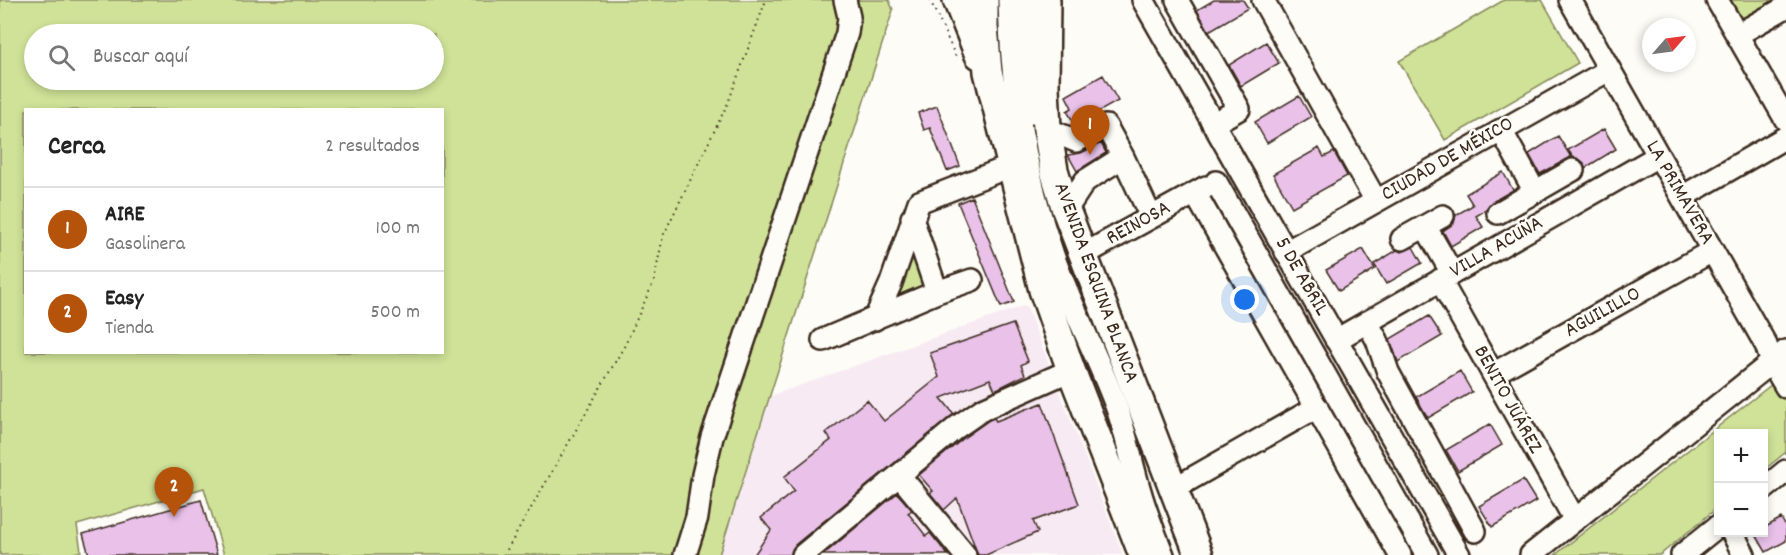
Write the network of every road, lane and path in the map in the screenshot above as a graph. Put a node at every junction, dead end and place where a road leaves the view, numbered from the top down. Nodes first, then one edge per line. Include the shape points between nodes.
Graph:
1 (766, 0) edge
2 (845, 0) edge
3 (957, 0) edge
4 (984, 0) edge
5 (1005, 0) edge
6 (1010, 0) edge
7 (1028, 0) edge
8 (1046, 0) edge
9 (1143, 0) edge
10 (1178, 0) edge
11 (1263, 0) edge
12 (1570, 0) edge
13 (1717, 0) edge
14 (1786, 7) edge
15 (1010, 22) junction
16 (1737, 34) junction
17 (1610, 70) junction
18 (988, 72) junction
19 (1786, 120) edge
20 (1213, 124) junction
21 (1047, 129) junction
22 (1501, 130) junction
23 (1786, 137) edge
24 (1658, 156) junction
25 (1124, 157) junction
26 (1011, 166) junction
27 (1239, 169) junction
28 (1574, 170) dead end
29 (1216, 182) junction
30 (1535, 192) junction
31 (1195, 193) junction
32 (1682, 197) junction
33 (1376, 201) junction
34 (1066, 210) junction
35 (1498, 213) dead end
36 (1151, 217) junction
37 (912, 218) junction
38 (1402, 239) dead end
39 (1712, 251) junction
40 (1286, 252) junction
41 (1083, 255) junction
42 (1446, 277) junction
43 (972, 280) dead end
44 (937, 292) junction
45 (874, 319) junction
46 (1367, 322) junction
47 (823, 340) dead end
48 (1336, 340) junction
49 (1779, 357) edge
50 (1071, 370) junction
51 (1493, 374) junction
52 (1786, 387) edge
53 (1317, 407) junction
54 (1786, 471) edge
55 (899, 475) junction
56 (1768, 486) edge
57 (1173, 489) junction
58 (1575, 520) junction
59 (1714, 530) edge
60 (1475, 531) dead end
61 (1735, 537) edge
62 (504, 555) edge
63 (685, 555) edge
64 (803, 555) edge
65 (965, 555) edge
66 (1143, 555) edge
67 (1163, 555) edge
68 (1174, 555) edge
69 (1199, 555) edge
70 (1400, 555) edge
71 (1427, 555) edge
72 (1459, 555) edge
73 (1531, 555) edge
74 (1682, 555) edge
75 (1744, 555) edge

1 - 62 path via 728,104 663,236 654,281 625,345
2 - 63 street via 847,33 712,437 697,517
3 - 18 main road
4 - 18 main road, AVENIDA ESQUINA BLANCA
5 - 15 street
6 - 15 street
7 - 68 street via 1030,98 1045,188 1070,268 1148,469
8 - 21 main road, AVENIDA ESQUINA BLANCA
9 - 20 street, 5 DE ABRIL
10 - 20 street via 1239,109
11 - 33 street
12 - 17 street, LA PRIMAVERA
13 - 16 street
14 - 16 street
15 - 67 street via 1017,105 1041,215 1059,270 1115,404 1139,490
16 - 19 street
17 - 22 street, CIUDAD DE MÉXICO
17 - 24 street, LA PRIMAVERA
18 - 26 main road, AVENIDA ESQUINA BLANCA
20 - 27 street, 5 DE ABRIL
21 - 25 street via 1076,141 1106,126
21 - 34 main road, AVENIDA ESQUINA BLANCA
22 - 30 street
22 - 33 street, CIUDAD DE MÉXICO
23 - 32 street
24 - 32 street, LA PRIMAVERA
24 - 42 street, VILLA ACUÑA
25 - 34 street via 1085,181
25 - 36 street
26 - 37 street via 919,202
26 - 50 main road, AVENIDA ESQUINA BLANCA via 1043,290
27 - 29 street, REINOSA
27 - 40 street, 5 DE ABRIL
28 - 30 street
29 - 31 street, REINOSA
29 - 71 street
30 - 35 street
31 - 36 street, REINOSA
31 - 53 street
32 - 39 street, LA PRIMAVERA
33 - 40 street, CIUDAD DE MÉXICO
34 - 41 main road, AVENIDA ESQUINA BLANCA
36 - 41 street, REINOSA
37 - 44 street
37 - 45 street via 891,283
38 - 42 street, BENITO JUÁREZ via 1434,221
39 - 49 street, LA PRIMAVERA via 1766,345
39 - 51 street, AGUILILLO
40 - 48 street, 5 DE ABRIL
41 - 57 main road, AVENIDA ESQUINA BLANCA
42 - 46 street, VILLA ACUÑA
42 - 51 street, BENITO JUÁREZ
43 - 44 street
44 - 45 street
45 - 47 street
46 - 48 street, VILLA ACUÑA
46 - 60 street via 1388,372
48 - 72 street, 5 DE ABRIL
49 - 52 street, LA PRIMAVERA
49 - 58 street
50 - 55 street via 983,409
50 - 66 main road, AVENIDA ESQUINA BLANCA
51 - 58 street, BENITO JUÁREZ
53 - 57 street
53 - 70 street
54 - 56 street
55 - 64 street
55 - 65 street
57 - 69 main road, AVENIDA ESQUINA BLANCA
58 - 73 street
59 - 74 street
61 - 75 street

